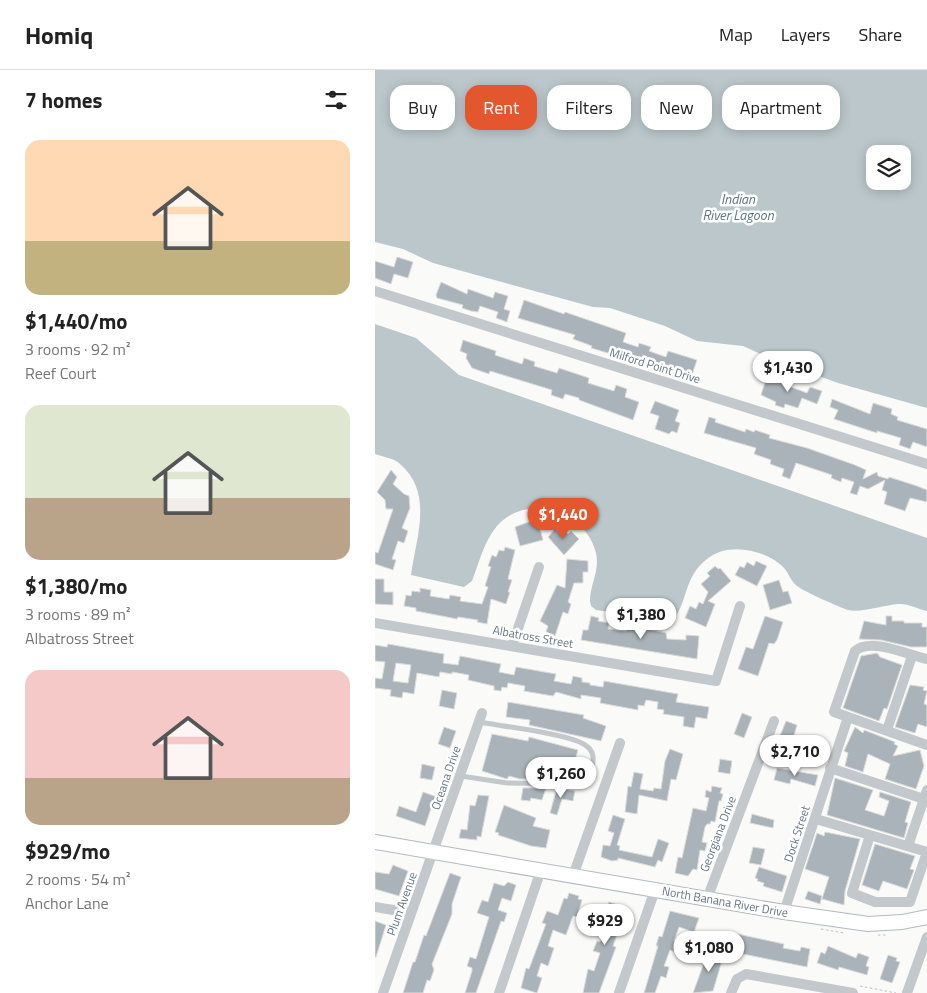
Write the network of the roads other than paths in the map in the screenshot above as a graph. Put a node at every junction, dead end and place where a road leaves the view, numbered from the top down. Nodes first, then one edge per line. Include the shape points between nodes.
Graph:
1 (375, 291) edge
2 (927, 464) edge
3 (539, 567) dead end
4 (741, 606) dead end
5 (375, 623) edge
6 (512, 646) junction
7 (912, 656) junction
8 (927, 659) edge
9 (848, 716) junction
10 (480, 717) joint
11 (774, 721) dead end
12 (887, 730) junction
13 (620, 743) dead end
14 (927, 745) edge
15 (830, 768) junction
16 (461, 776) junction
17 (926, 796) edge
18 (816, 819) junction
19 (870, 835) junction
20 (375, 842) edge
21 (908, 846) junction
22 (434, 852) junction
23 (927, 852) edge
24 (541, 870) junction
25 (573, 876) junction
26 (655, 890) junction
27 (707, 899) junction
28 (375, 907) edge
29 (784, 912) junction
30 (411, 913) junction
31 (927, 917) edge
32 (927, 937) edge
33 (904, 992) edge
34 (383, 993) edge
35 (499, 993) edge
36 (619, 993) edge
37 (731, 993) edge
38 (853, 993) edge

1 - 2 street, Milford Point Drive
3 - 6 street
4 - 6 street, Albatross Street via 715,681
5 - 6 street, Albatross Street
7 - 8 street
7 - 9 street via 876,645 865,645 855,651 834,712
7 - 12 street
9 - 12 street
9 - 15 street, Dock Street
10 - 16 street, Oceana Drive
10 - 16 lane via 585,745 593,753 593,762 583,781 575,784 507,783
11 - 27 street, Georgiana Drive
12 - 14 street
13 - 25 street
15 - 17 street
15 - 18 street, Dock Street
16 - 22 street, Oceana Drive
17 - 21 street
18 - 19 street
18 - 29 street, Dock Street
19 - 21 street
19 - 23 street via 852,893 875,902 910,902
20 - 22 street, North Banana River Drive
21 - 23 street
22 - 24 street, North Banana River Drive
22 - 30 street, Plum Avenue
24 - 25 street, North Banana River Drive
24 - 35 street
25 - 26 street, North Banana River Drive
26 - 27 street, North Banana River Drive
26 - 36 street
27 - 29 street, North Banana River Drive
28 - 30 street
29 - 31 street, North Banana River Drive via 868,924
30 - 34 street, Plum Avenue
32 - 33 street
37 - 38 street via 737,979 747,974

